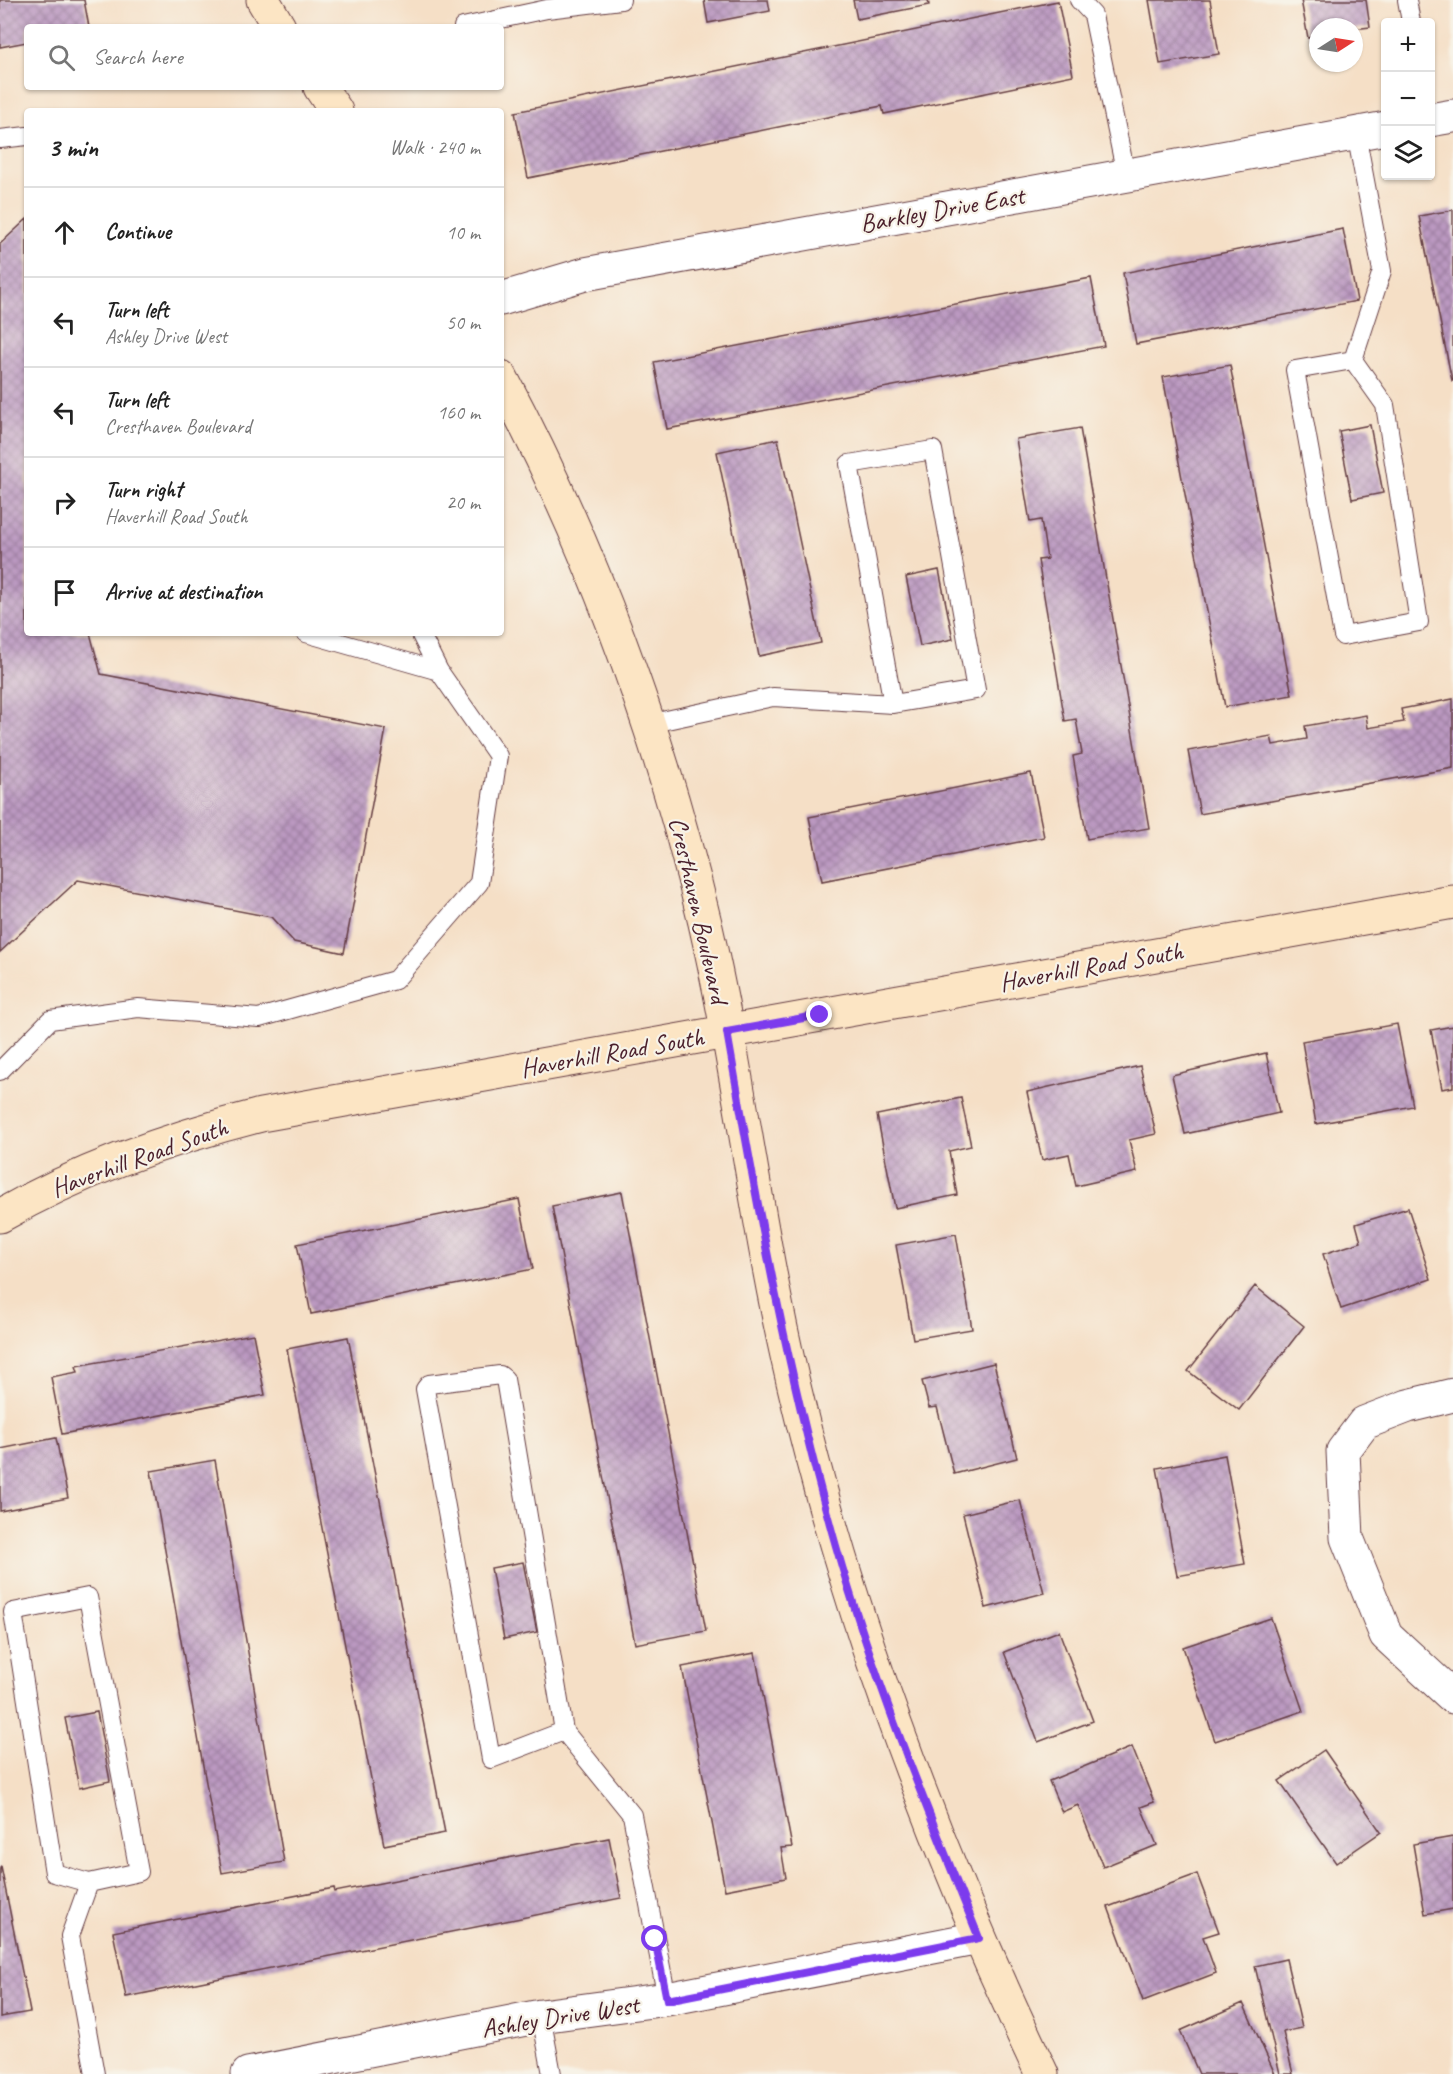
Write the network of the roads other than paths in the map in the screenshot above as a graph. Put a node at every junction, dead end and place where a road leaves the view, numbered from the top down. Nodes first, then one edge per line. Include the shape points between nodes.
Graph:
1 (263, 0) edge
2 (621, 0) edge
3 (1079, 0) edge
4 (1407, 0) edge
5 (546, 4) edge
6 (1410, 18) edge
7 (277, 24) edge
8 (474, 24) edge
9 (322, 90) edge
10 (334, 108) edge
11 (1453, 116) edge
12 (1435, 119) edge
13 (1371, 131) edge
14 (24, 136) edge
15 (0, 139) edge
16 (1126, 175) junction
17 (504, 298) edge
18 (1353, 360) junction
19 (504, 383) edge
20 (316, 636) edge
21 (422, 636) edge
22 (439, 671) junction
23 (892, 704) junction
24 (648, 724) junction
25 (1453, 902) edge
26 (727, 1032) junction
27 (0, 1071) edge
28 (0, 1216) edge
29 (1453, 1395) edge
30 (1453, 1697) edge
31 (564, 1731) junction
32 (89, 1883) junction
33 (979, 1938) junction
34 (667, 2000) junction
35 (541, 2016) junction
36 (95, 2074) edge
37 (248, 2074) edge
38 (552, 2074) edge
39 (1042, 2074) edge

1 - 7 street
2 - 5 lane
3 - 16 lane via 1093,15
4 - 6 lane
5 - 8 lane
9 - 10 street
11 - 12 street
13 - 16 street, Barkley Drive East
13 - 18 lane via 1382,271
14 - 15 lane
16 - 17 street, Barkley Drive East via 585,274
18 - 18 lane via 1295,370 1343,636 1419,622 1385,405
19 - 24 street, Cresthaven Boulevard via 570,518 624,650
20 - 22 lane
21 - 22 lane
22 - 27 lane via 498,756 479,883 395,980 259,1018 138,1008 50,1020
23 - 23 lane via 976,690 933,450 849,464
23 - 24 lane via 773,697
24 - 26 street, Cresthaven Boulevard via 669,785 705,922
25 - 26 street, Haverhill Road South
26 - 28 street, Haverhill Road South via 250,1118 194,1132 96,1168
26 - 33 street, Cresthaven Boulevard via 790,1370 836,1547 889,1711
29 - 30 street via 1408,1406 1364,1423 1343,1451 1347,1538 1386,1635
31 - 31 lane via 505,1378 500,1375 429,1384 425,1389 491,1759
31 - 34 lane via 632,1815
32 - 32 lane via 139,1872 88,1597 13,1612 54,1873
32 - 36 lane via 70,1936
33 - 34 street, Ashley Drive West
33 - 39 street, Cresthaven Boulevard
34 - 35 street, Ashley Drive West
35 - 37 street, Ashley Drive West
35 - 38 lane

